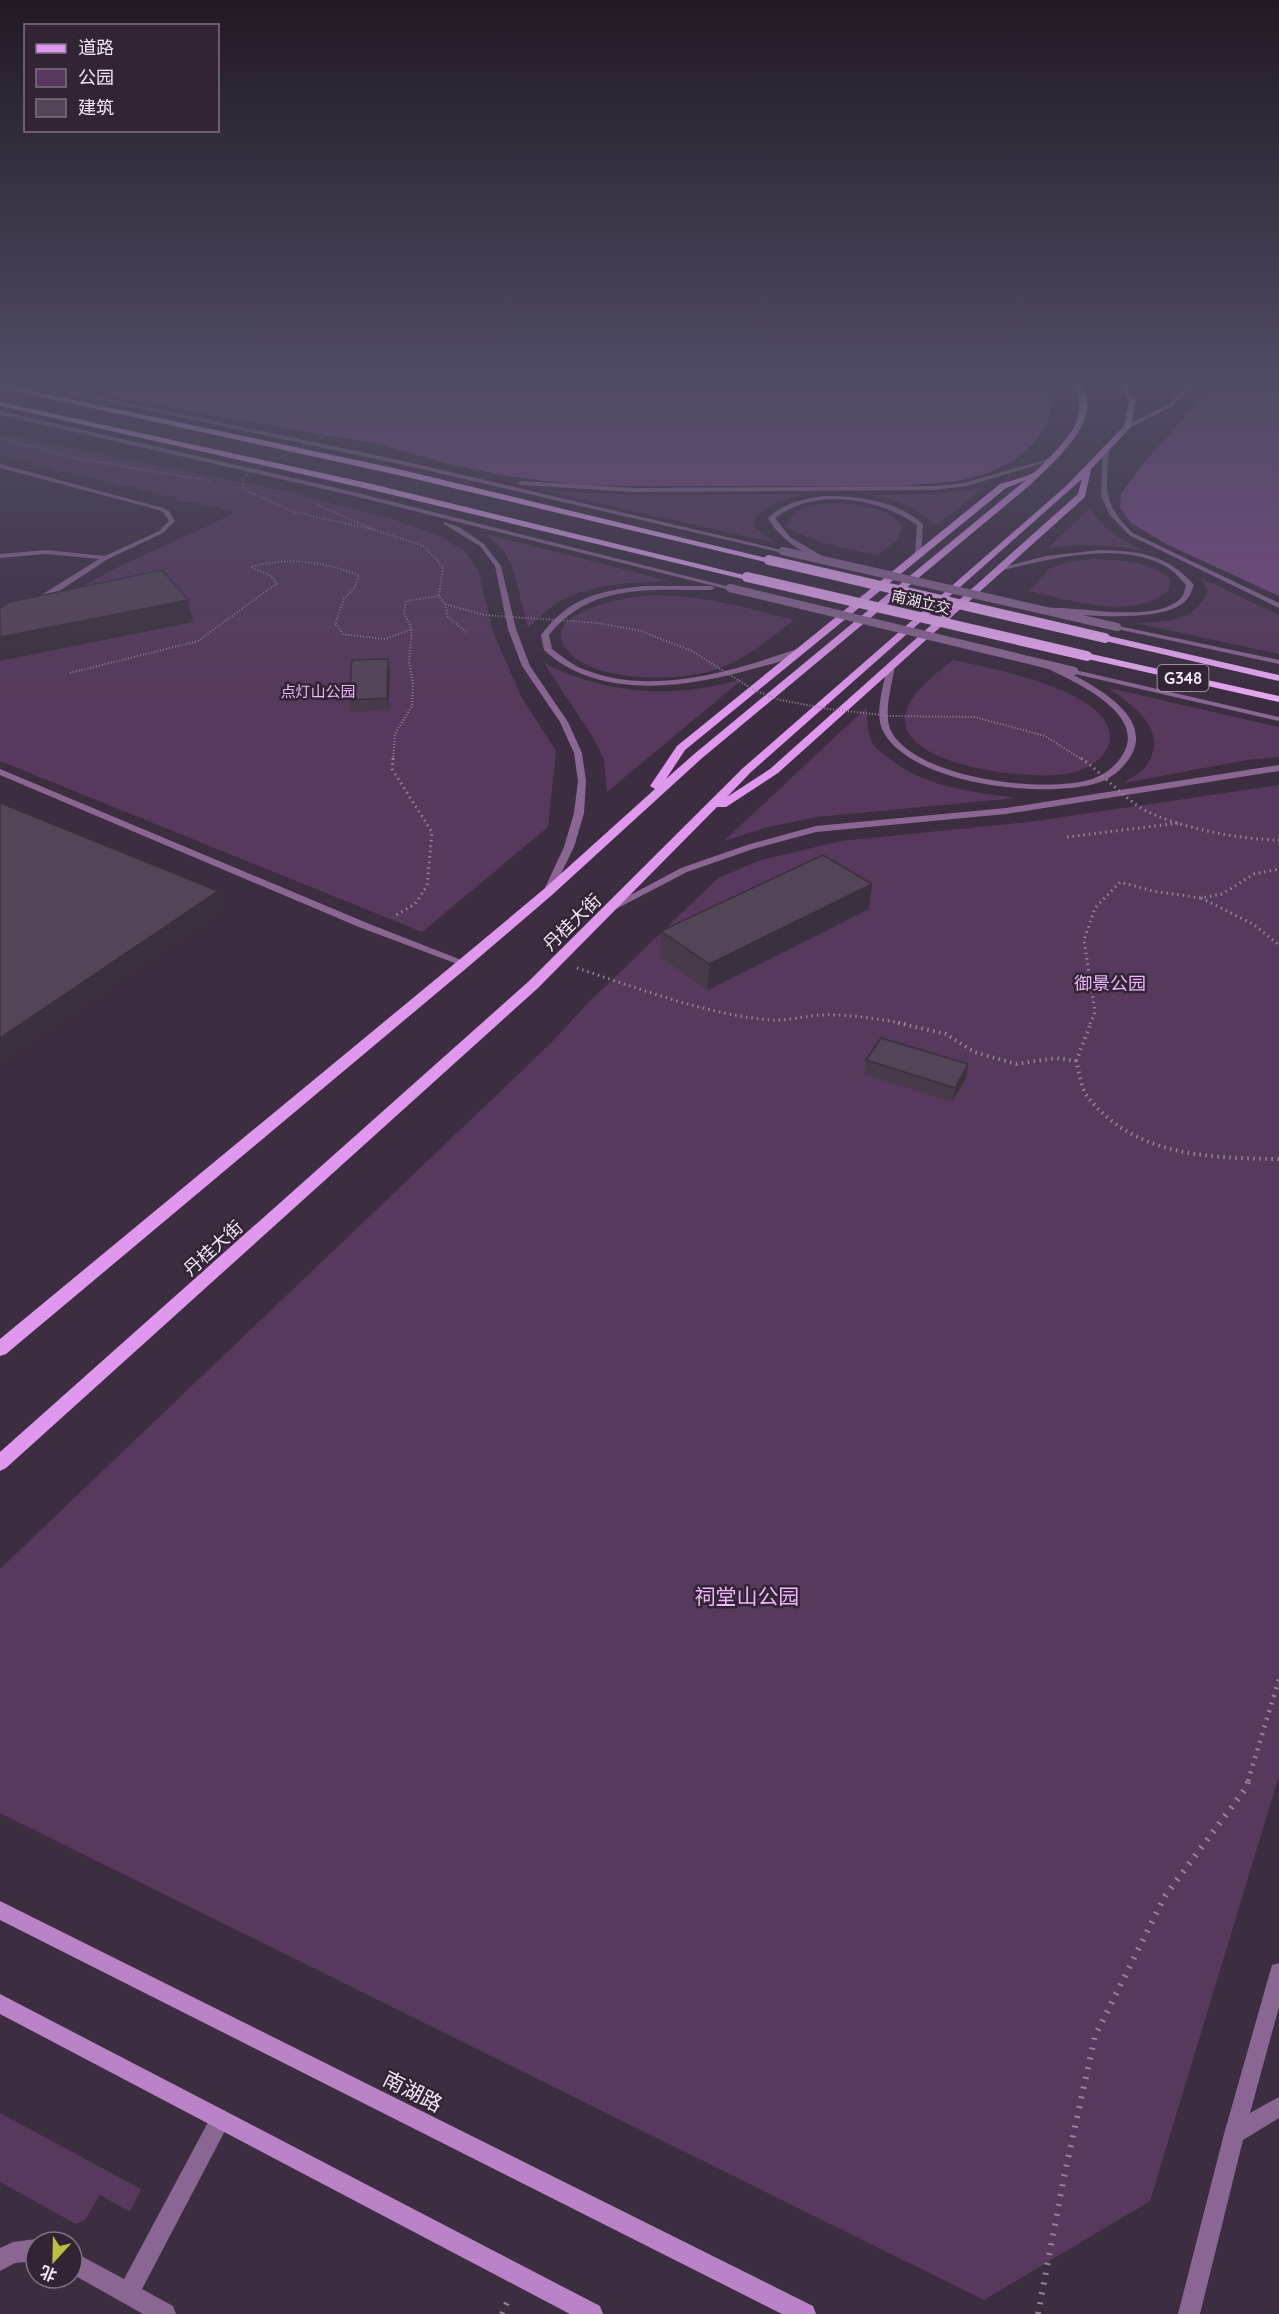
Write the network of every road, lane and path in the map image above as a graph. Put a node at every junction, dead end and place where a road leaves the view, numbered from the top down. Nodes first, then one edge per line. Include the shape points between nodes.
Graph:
1 (97, 492) edge
2 (250, 492) edge
3 (338, 492) edge
4 (393, 492) edge
5 (482, 492) edge
6 (529, 492) edge
7 (996, 492) edge
8 (1013, 492) edge
9 (1065, 492) edge
10 (1083, 492) edge
11 (1104, 492) edge
12 (316, 504) dead end
13 (403, 507) junction
14 (375, 530) junction
15 (918, 555) junction
16 (0, 556) edge
17 (106, 558) junction
18 (827, 561) junction
19 (999, 569) junction
20 (730, 588) junction
21 (440, 596) junction
22 (445, 604) junction
23 (29, 605) edge
24 (1279, 606) edge
25 (1042, 610) junction
26 (412, 629) junction
27 (466, 632) dead end
28 (800, 651) junction
29 (1279, 662) edge
30 (1046, 664) junction
31 (891, 666) junction
32 (70, 673) dead end
33 (1279, 678) edge
34 (1279, 699) edge
35 (1279, 719) edge
36 (1279, 768) edge
37 (0, 772) edge
38 (642, 807) junction
39 (699, 819) junction
40 (1179, 823) junction
41 (1067, 837) dead end
42 (1279, 840) edge
43 (1279, 869) edge
44 (548, 892) junction
45 (1200, 898) junction
46 (613, 907) junction
47 (363, 925) junction
48 (1279, 945) edge
49 (557, 961) junction
50 (464, 963) junction
51 (1076, 1061) junction
52 (1279, 1159) edge
53 (0, 1349) edge
54 (0, 1463) edge
55 (1279, 1679) edge
56 (0, 1910) edge
57 (1279, 1972) edge
58 (0, 2004) edge
59 (1279, 2107) edge
60 (220, 2120) junction
61 (1234, 2134) junction
62 (24, 2252) edge
63 (0, 2260) edge
64 (84, 2269) edge
65 (128, 2293) junction
66 (165, 2314) edge
67 (592, 2314) edge
68 (805, 2314) edge
69 (1038, 2314) edge
70 (1189, 2314) edge

1 - 17 street via 161,509 172,521 160,532
2 - 14 path, bridge via 294,512
3 - 13 street
4 - 34 highway, 南湖立交 / G348, bridge
5 - 33 highway, 南湖立交 / G348, bridge
6 - 18 street, bridge
7 - 15 main road
8 - 38 main road, 丹桂大街
9 - 39 main road, 丹桂大街 via 747,770
10 - 19 main road
11 - 24 street via 1104,502 1113,518 1131,534
12 - 14 path
13 - 20 street
13 - 44 street via 458,528 482,545 498,566 512,629 526,666 564,722 578,753 582,781 579,813 569,847
14 - 21 path, bridge via 424,546 443,567
15 - 18 street via 920,524 888,505 839,498 778,510 771,518 775,528
15 - 28 main road
16 - 17 street via 46,552
17 - 23 street
18 - 25 street, bridge
19 - 25 street via 1047,557 1102,551 1162,563 1182,573 1190,585 1184,599 1166,609 1143,613
19 - 31 main road
20 - 28 street via 654,588 587,600 551,624 544,635 548,650 570,666 600,677 645,683 716,678
20 - 30 street, bridge
21 - 22 path, bridge
21 - 26 path via 406,601 404,613
22 - 27 path via 448,616
22 - 40 path, bridge via 484,615 598,623 641,631 692,651 754,690 780,700 890,716 975,717 1045,736 1084,760 1113,788 1143,809
25 - 29 street, bridge
26 - 32 path via 385,639 343,634 335,623 359,575 310,561 270,560 251,567 273,578 276,584 198,641
26 - 47 path via 412,706 395,734 392,770 432,832 427,886 415,904 390,919
28 - 38 main road via 681,748
30 - 31 street via 1082,683 1128,721 1133,739 1127,757 1114,771 1088,784 1047,788 998,784 939,769 902,750 886,731
30 - 35 street, bridge
31 - 39 main road via 774,771
36 - 46 street via 1006,811 816,829 684,870
37 - 47 street
38 - 44 main road, 丹桂大街
39 - 46 main road, 丹桂大街
40 - 41 path
40 - 42 path, bridge via 1254,840
43 - 45 path via 1254,874 1222,894
44 - 50 main road, 丹桂大街
45 - 48 path via 1243,919
45 - 51 path via 1120,882 1095,908 1084,940 1095,1012
46 - 49 main road, 丹桂大街
47 - 50 street
49 - 51 path via 740,1016 774,1020 849,1015 946,1034 974,1052 1016,1064 1056,1058
49 - 54 main road, 丹桂大街
50 - 53 main road, 丹桂大街
51 - 52 path via 1086,1095 1123,1130 1176,1150 1215,1158
55 - 69 path via 1246,1788 1165,1896 1095,2036
56 - 68 main road, 南湖路
57 - 61 street
58 - 60 main road
59 - 61 street
60 - 65 street
60 - 67 main road
61 - 70 street
62 - 63 street
64 - 65 street
65 - 66 street

